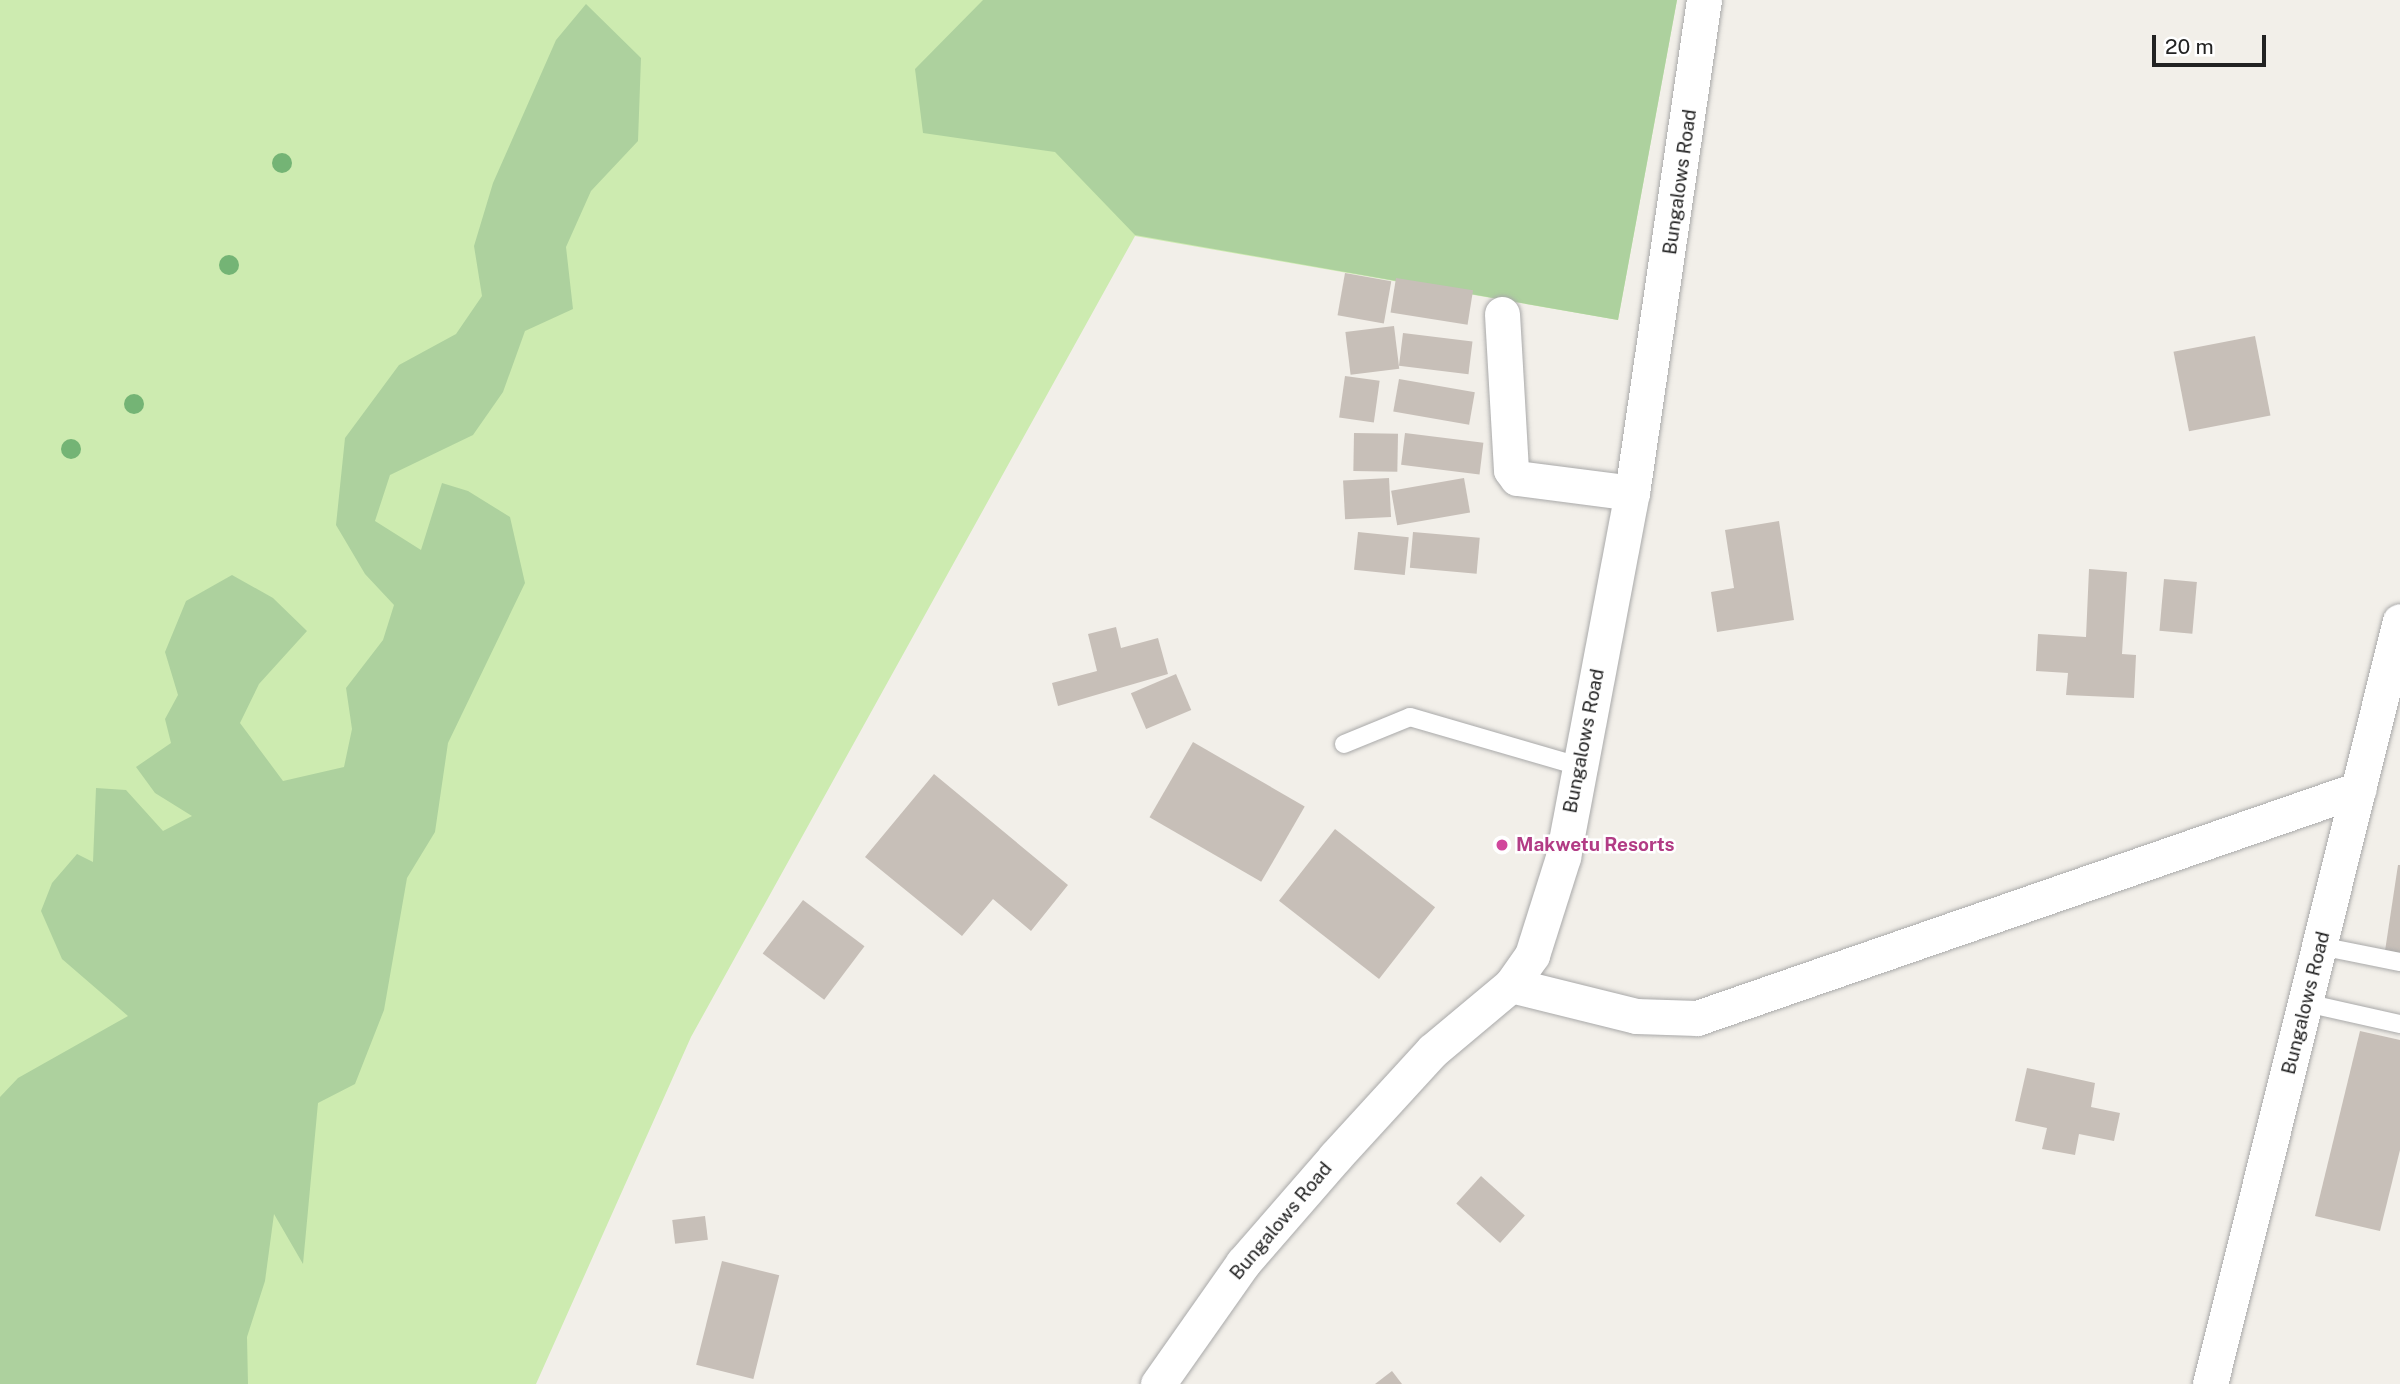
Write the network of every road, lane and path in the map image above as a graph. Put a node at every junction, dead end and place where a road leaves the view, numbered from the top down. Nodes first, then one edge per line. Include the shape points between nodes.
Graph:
1 (1704, 0) edge
2 (1502, 314) dead end
3 (1632, 494) junction
4 (2400, 621) edge
5 (1344, 744) dead end
6 (1579, 766) junction
7 (2359, 789) junction
8 (2320, 946) junction
9 (2400, 962) edge
10 (1511, 985) junction
11 (2305, 1003) junction
12 (2400, 1024) edge
13 (1158, 1384) edge
14 (2210, 1384) edge

1 - 3 street, Bungalows Road
2 - 3 street via 1511,470 1517,478
3 - 6 street, Bungalows Road
4 - 7 street, Bungalows Road
5 - 6 lane via 1410,717
6 - 10 street, Bungalows Road via 1563,857 1532,955
7 - 8 street, Bungalows Road
7 - 10 street via 1697,1018 1636,1016
8 - 9 lane
8 - 11 street, Bungalows Road
10 - 13 street, Bungalows Road via 1432,1051 1335,1157 1243,1264
11 - 12 lane
11 - 14 street, Bungalows Road

